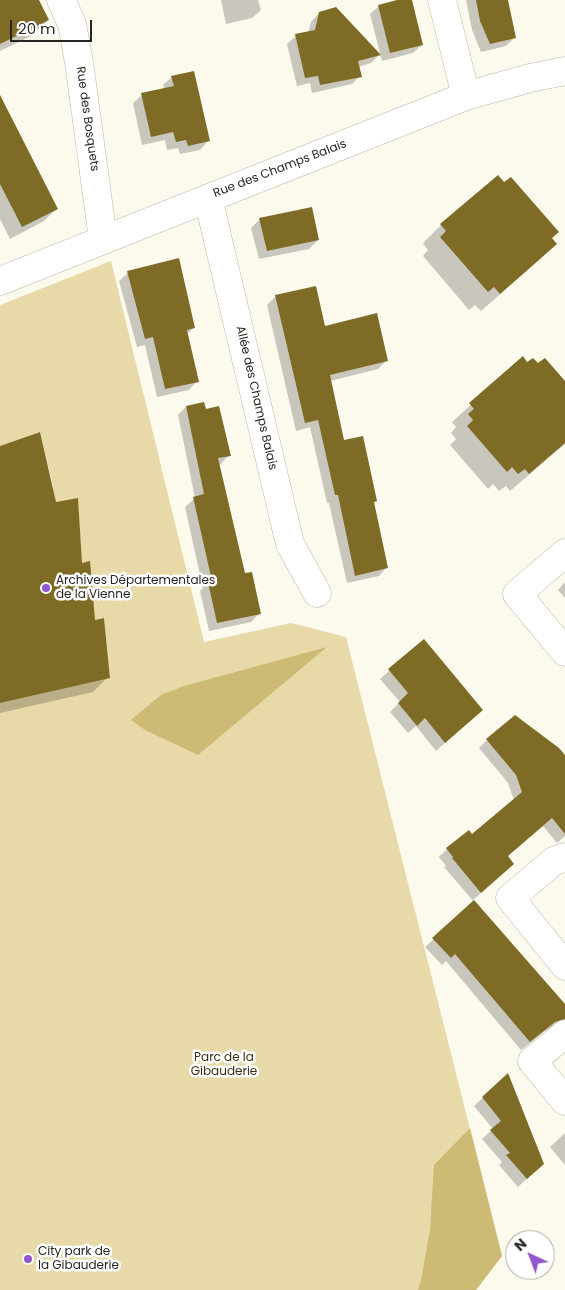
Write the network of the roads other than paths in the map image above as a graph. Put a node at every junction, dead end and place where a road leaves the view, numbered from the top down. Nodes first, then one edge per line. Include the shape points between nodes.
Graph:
1 (61, 0) edge
2 (442, 0) edge
3 (565, 70) edge
4 (466, 96) junction
5 (208, 198) junction
6 (103, 240) junction
7 (0, 281) edge
8 (565, 553) edge
9 (317, 593) dead end
10 (565, 652) edge
11 (565, 857) edge
12 (565, 966) edge
13 (565, 1034) edge
14 (565, 1101) edge

1 - 6 street, Rue des Bosquets via 72,24 79,62
2 - 4 street
3 - 4 street, Rue des Champs Balais
4 - 5 street, Rue des Champs Balais
5 - 6 street, Rue des Champs Balais
5 - 9 street, Allée des Champs Balais via 290,544
6 - 7 street, Rue des Champs Balais
8 - 10 street via 517,594
11 - 12 street via 554,861 510,898
13 - 14 street via 532,1061

